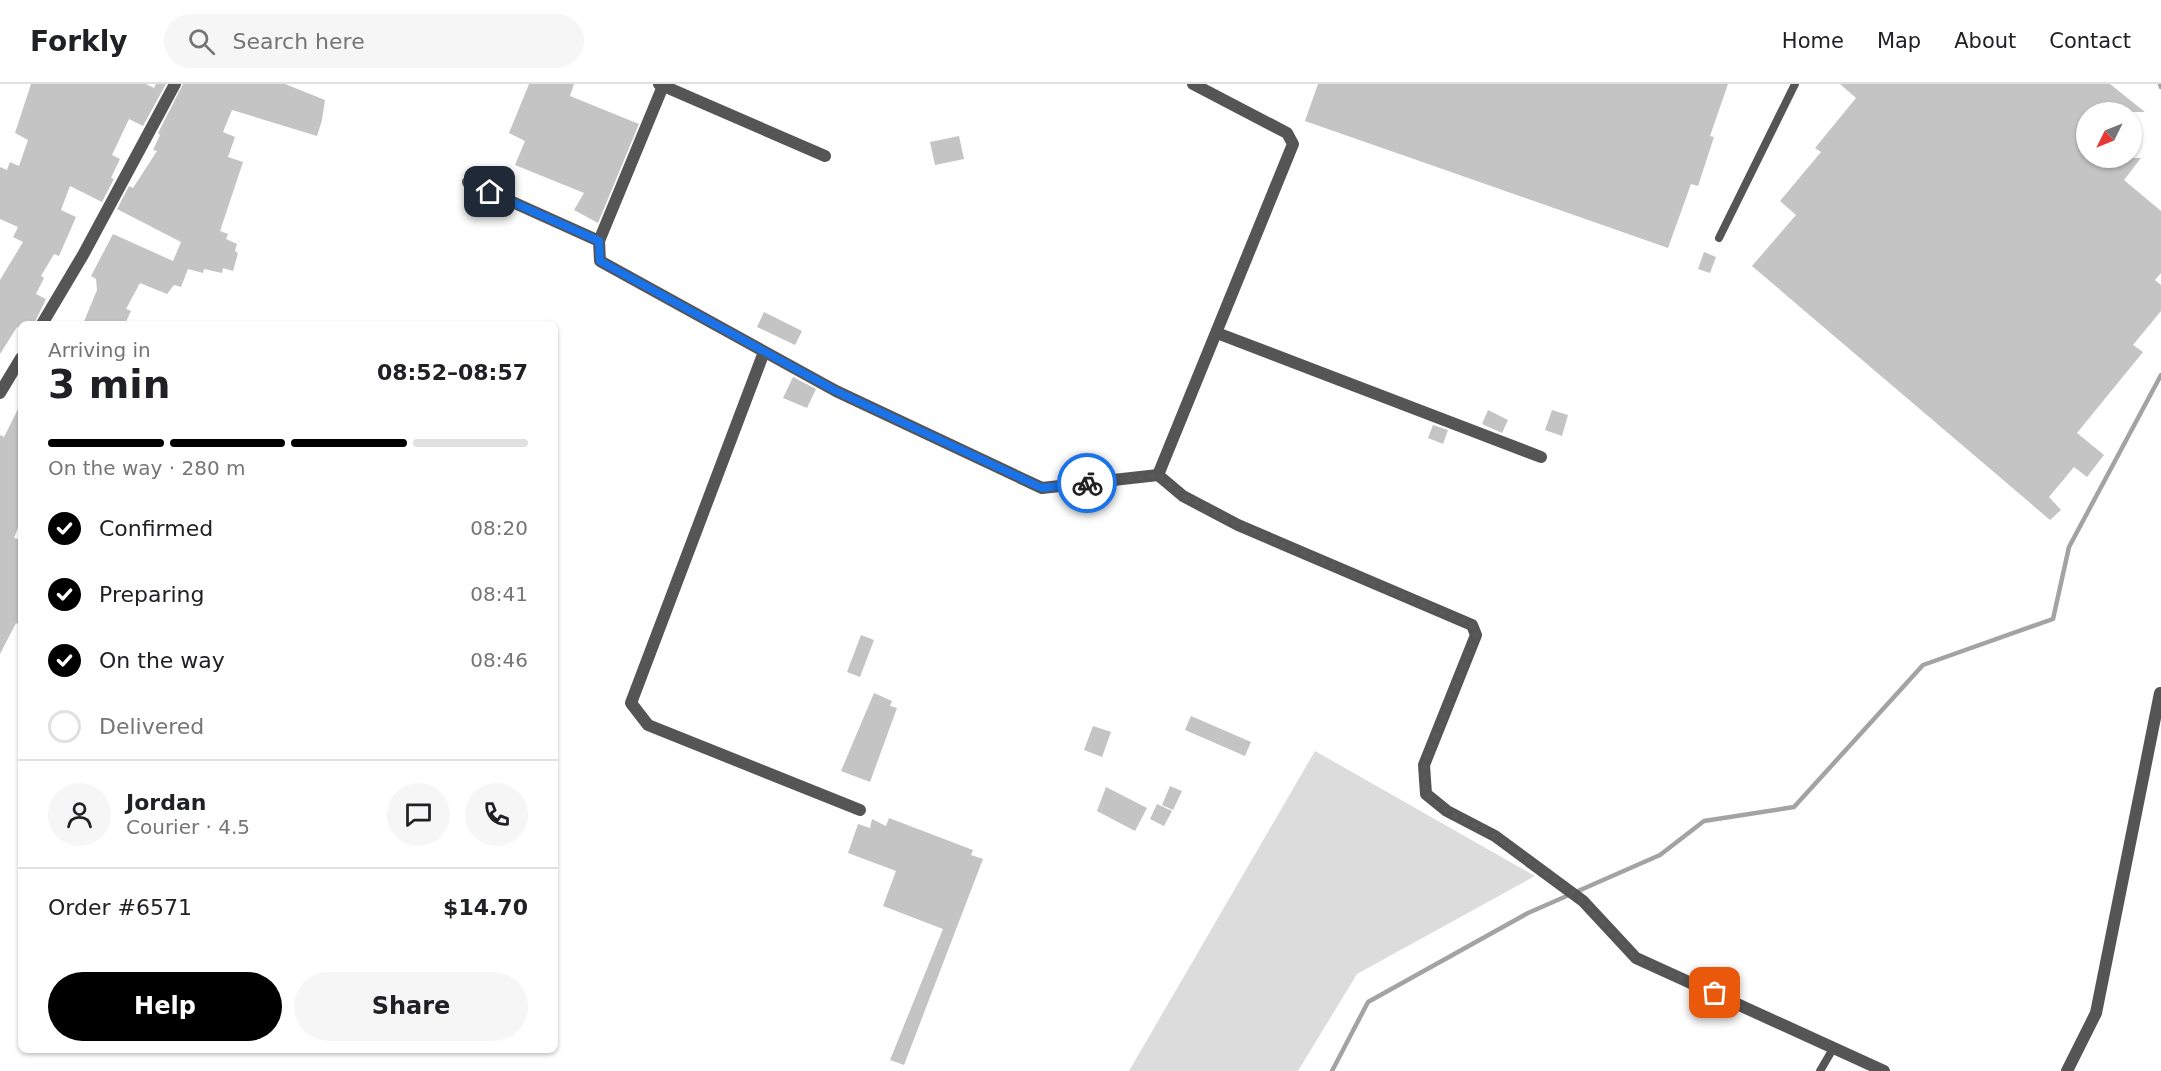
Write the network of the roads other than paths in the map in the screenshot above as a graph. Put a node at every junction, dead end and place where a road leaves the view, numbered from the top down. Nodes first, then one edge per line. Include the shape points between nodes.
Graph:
1 (175, 84) edge
2 (1192, 84) edge
3 (1795, 84) edge
4 (661, 85) edge
5 (825, 156) dead end
6 (468, 182) dead end
7 (1719, 238) dead end
8 (599, 241) junction
9 (44, 321) edge
10 (1217, 333) junction
11 (764, 352) junction
12 (18, 363) edge
13 (0, 393) edge
14 (1541, 457) dead end
15 (1158, 475) junction
16 (2160, 693) edge
17 (860, 810) dead end
18 (1833, 1047) junction
19 (1820, 1071) edge
20 (1884, 1071) edge
21 (2067, 1071) edge

1 - 9 street
2 - 10 street via 1287,133 1293,144
3 - 7 lane
4 - 5 street
4 - 8 street
6 - 8 street
8 - 11 street via 600,261
10 - 14 street
10 - 15 street
11 - 15 street via 836,391 1042,488
11 - 17 street via 631,703 648,726
12 - 13 street
15 - 18 street via 1183,496 1238,525 1472,625 1476,635 1424,765 1426,794 1447,811 1495,836 1583,901 1636,958
16 - 21 street via 2096,1012
18 - 19 lane
18 - 20 street

